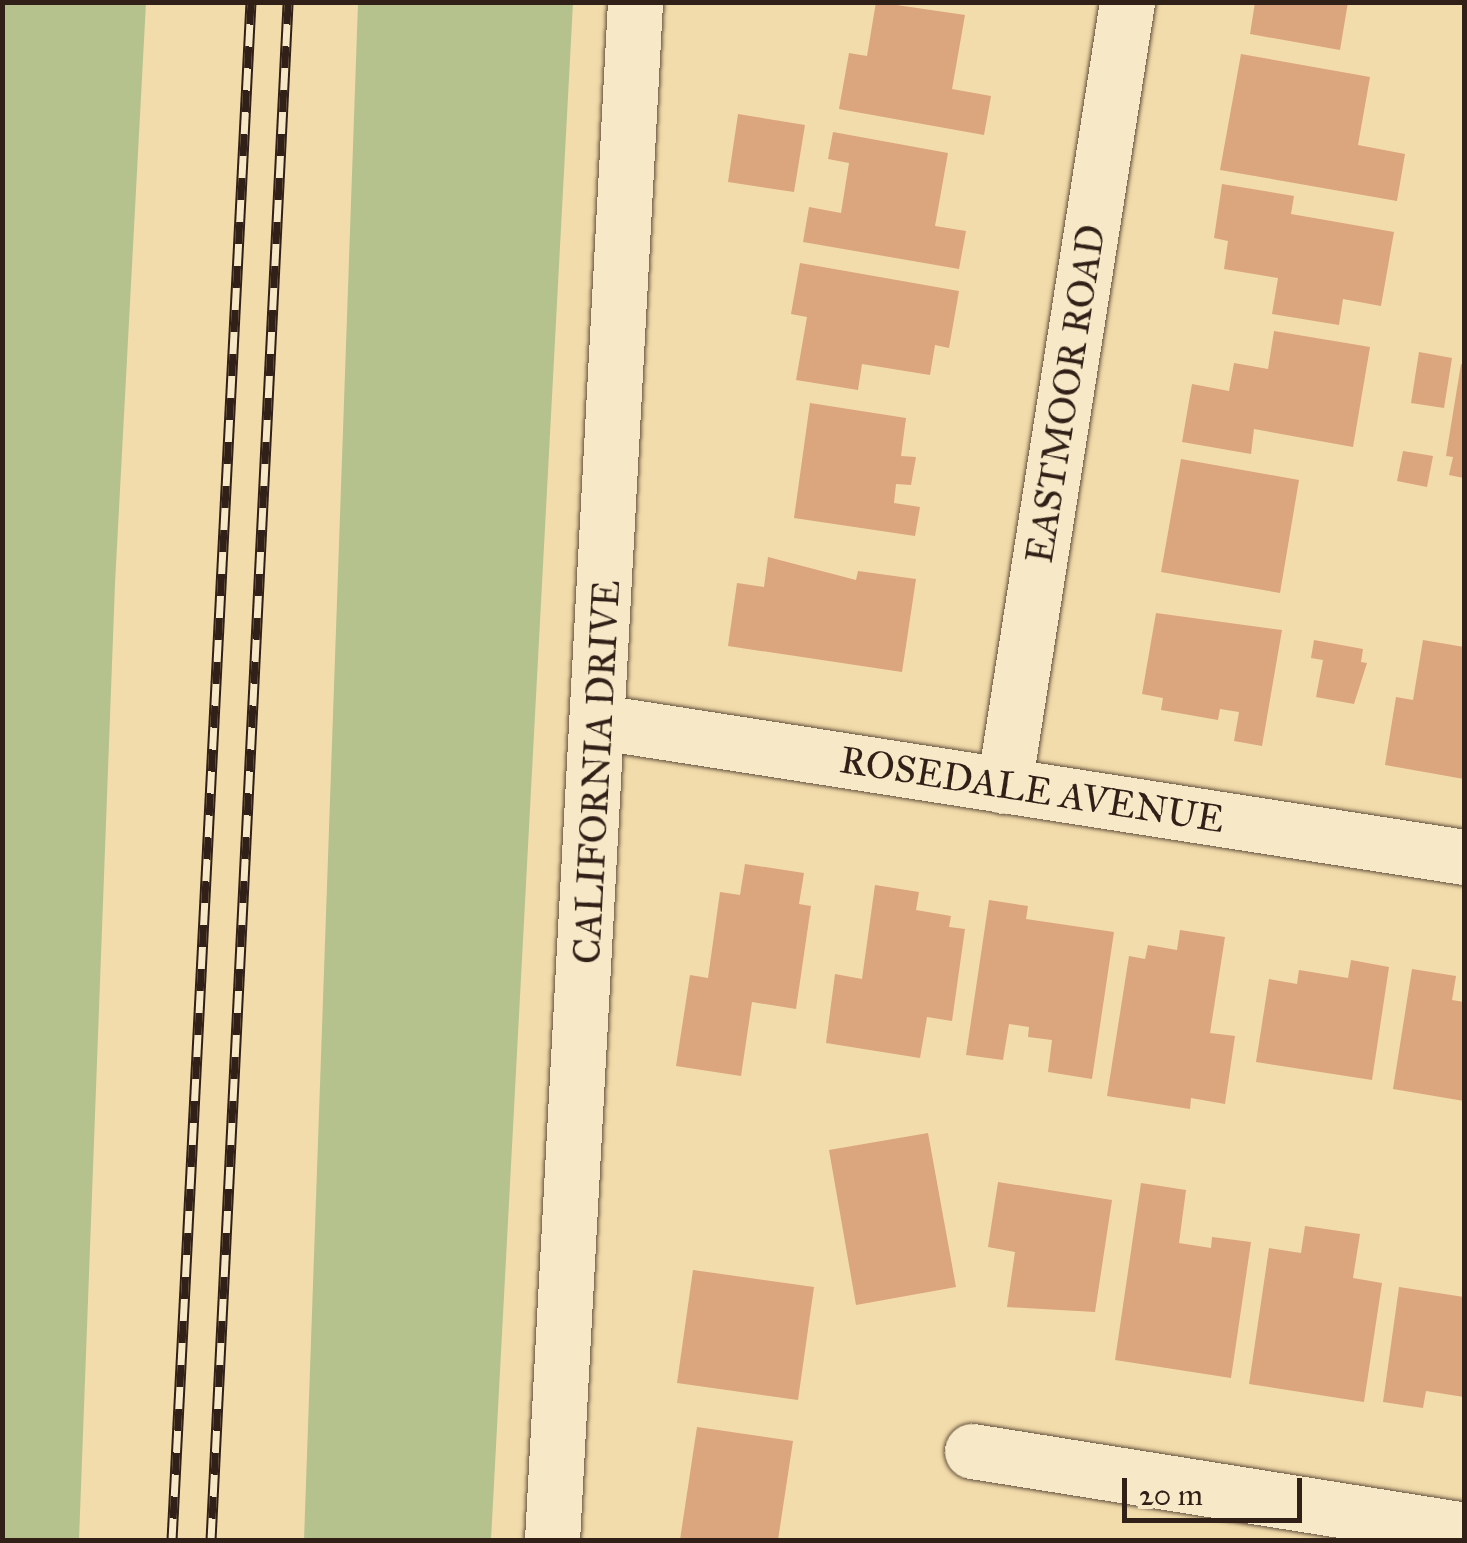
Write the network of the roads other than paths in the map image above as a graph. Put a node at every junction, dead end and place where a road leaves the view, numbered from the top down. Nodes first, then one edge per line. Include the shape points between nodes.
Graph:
1 (635, 2) edge
2 (1127, 2) edge
3 (600, 722) junction
4 (1004, 786) junction
5 (1464, 857) edge
6 (972, 1452) dead end
7 (1464, 1530) edge
8 (552, 1540) edge

1 - 3 street, CALIFORNIA DRIVE
2 - 4 street, EASTMOOR ROAD
3 - 4 street, ROSEDALE AVENUE
3 - 8 street, CALIFORNIA DRIVE
4 - 5 street, ROSEDALE AVENUE
6 - 7 street

